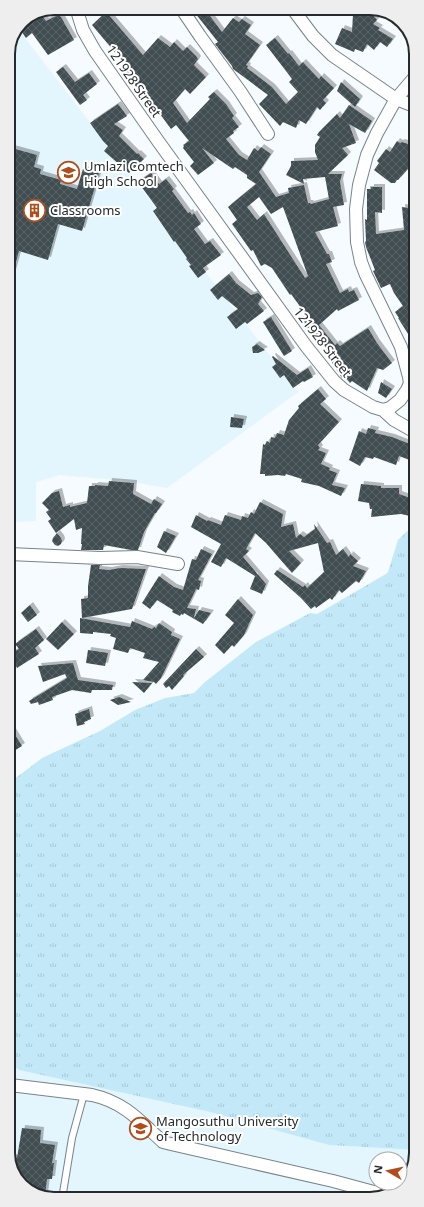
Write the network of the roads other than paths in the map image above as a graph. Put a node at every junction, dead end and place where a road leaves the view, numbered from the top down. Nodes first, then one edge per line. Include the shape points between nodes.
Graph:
1 (78, 15) edge
2 (186, 15) edge
3 (297, 15) edge
4 (409, 84) edge
5 (396, 99) junction
6 (409, 104) edge
7 (268, 134) dead end
8 (409, 373) edge
9 (409, 388) edge
10 (383, 410) junction
11 (409, 429) edge
12 (15, 554) edge
13 (178, 564) dead end
14 (15, 1086) edge
15 (84, 1094) junction
16 (63, 1192) edge
17 (374, 1192) edge

1 - 10 street, 121928 Street via 83,30 95,51 306,346 344,390 373,408
2 - 7 street
3 - 5 street via 332,55
4 - 5 street
5 - 6 street
5 - 8 street via 367,155 356,209 357,242 366,275 401,347
9 - 10 street via 400,400
10 - 11 street, 121928 Street
12 - 13 street via 137,557
14 - 15 street
15 - 16 lane via 72,1138
15 - 17 street via 104,1098 124,1107 163,1142

